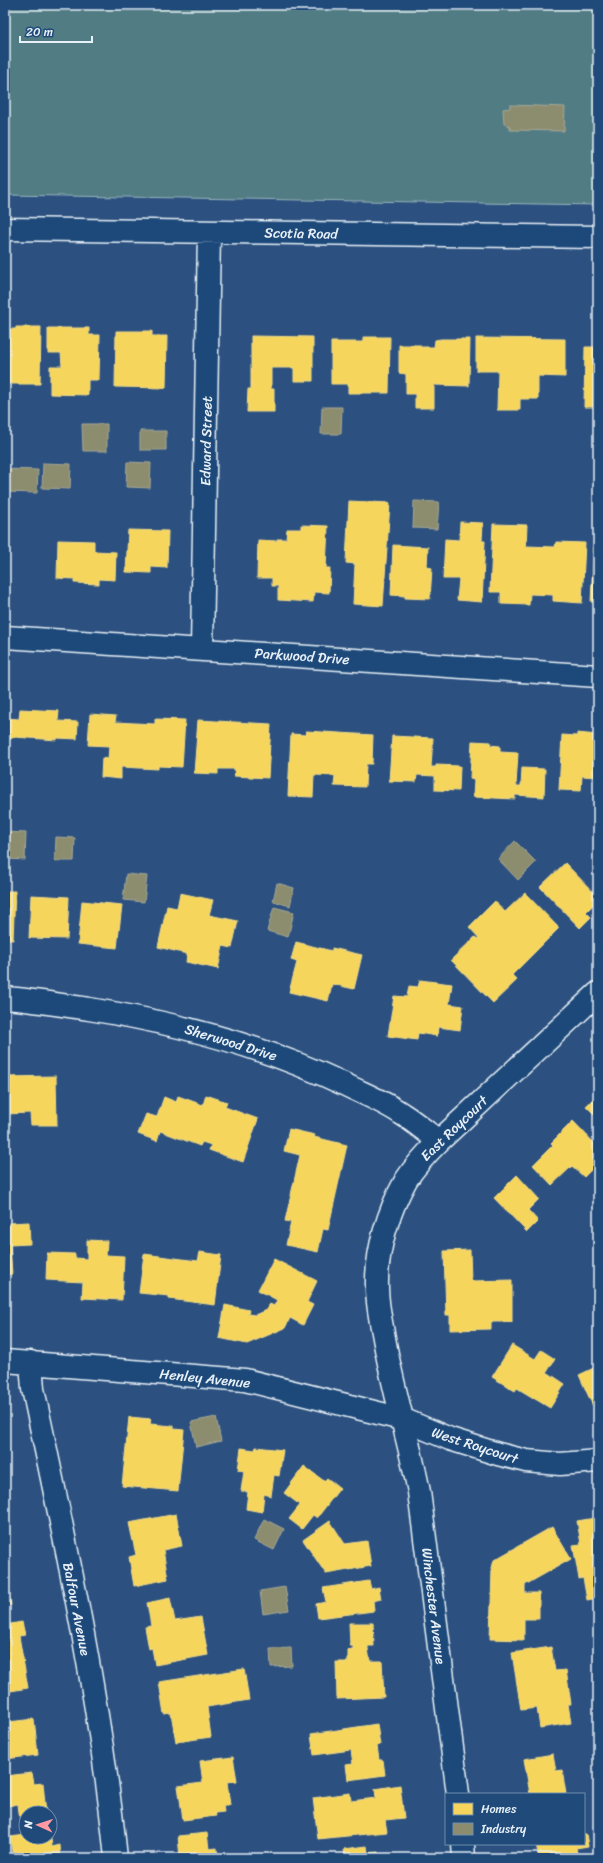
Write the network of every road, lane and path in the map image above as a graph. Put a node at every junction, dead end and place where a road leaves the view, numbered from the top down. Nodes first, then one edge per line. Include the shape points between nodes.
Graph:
1 (5, 229) edge
2 (209, 232) junction
3 (598, 236) edge
4 (5, 637) edge
5 (202, 650) junction
6 (598, 676) edge
7 (598, 993) edge
8 (5, 998) edge
9 (439, 1141) junction
10 (5, 1361) edge
11 (31, 1362) junction
12 (402, 1419) junction
13 (598, 1461) edge
14 (458, 1793) edge
15 (463, 1845) edge
16 (116, 1858) edge
17 (464, 1858) edge

1 - 2 street, Scotia Road
2 - 3 street, Scotia Road
2 - 5 street, Edward Street
4 - 5 street, Parkwood Drive
5 - 6 street, Parkwood Drive
7 - 9 street, East Roycourt
8 - 9 street, Sherwood Drive via 110,1012 168,1023 260,1050 365,1094 401,1113
9 - 12 street, East Roycourt via 406,1181 392,1211 378,1259 379,1310 389,1368
10 - 11 street, Henley Avenue
11 - 12 street, Henley Avenue via 245,1380
11 - 16 street, Balfour Avenue via 33,1389 104,1758
12 - 13 street, West Roycourt via 450,1439 526,1461 560,1464
12 - 14 street, Winchester Avenue via 419,1492
15 - 17 street

